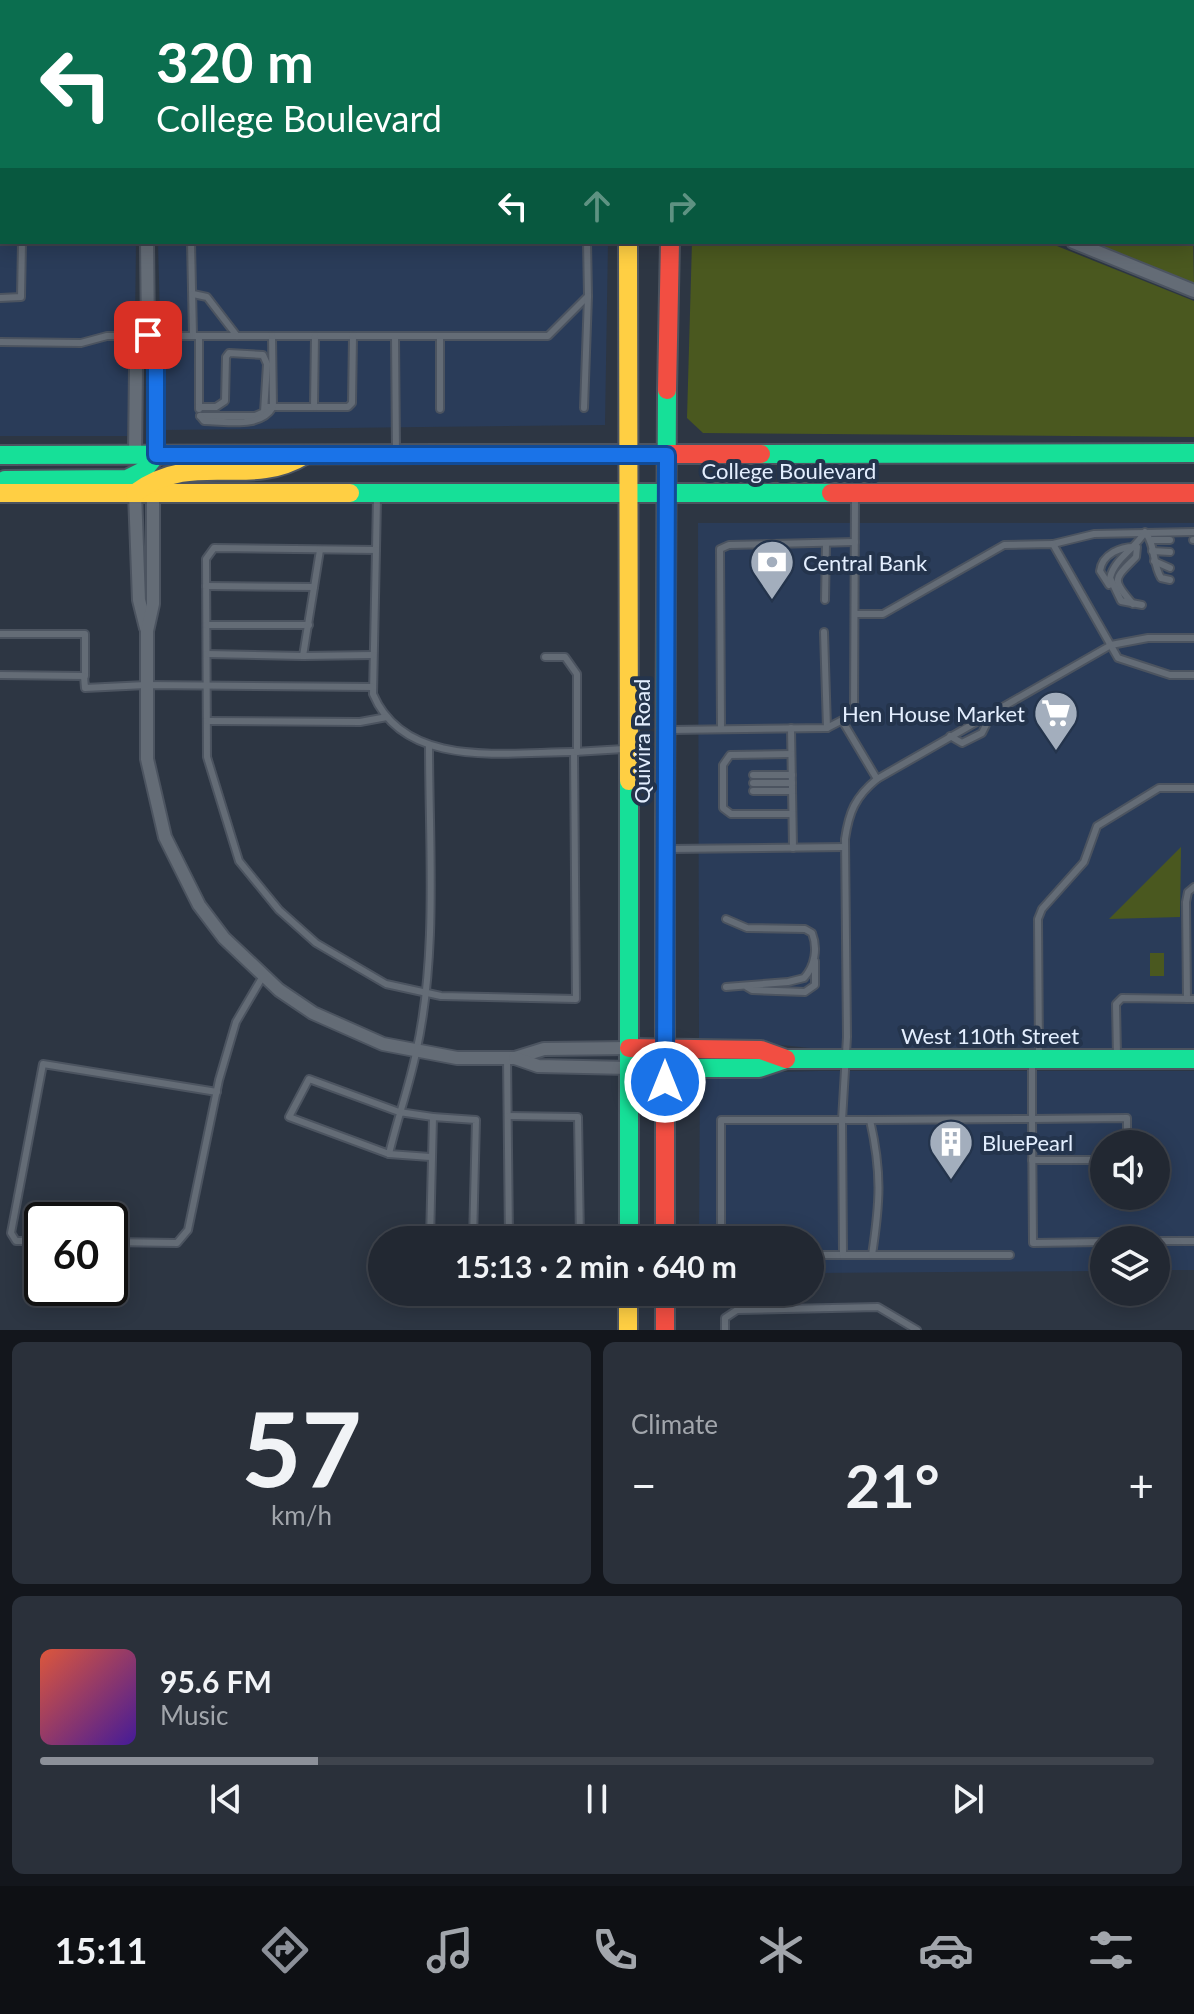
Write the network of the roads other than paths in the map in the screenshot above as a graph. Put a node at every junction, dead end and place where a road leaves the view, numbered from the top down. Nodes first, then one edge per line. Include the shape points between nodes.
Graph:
1 (22, 244) edge
2 (147, 244) edge
3 (191, 244) edge
4 (587, 244) edge
5 (628, 244) edge
6 (670, 244) edge
7 (1078, 244) edge
8 (1194, 291) edge
9 (193, 294) junction
10 (588, 296) junction
11 (0, 298) edge
12 (148, 335) junction
13 (196, 336) junction
14 (237, 336) junction
15 (272, 336) junction
16 (315, 336) junction
17 (353, 336) junction
18 (395, 336) junction
19 (440, 336) junction
20 (0, 342) edge
21 (199, 407) junction
22 (270, 407) junction
23 (314, 407) junction
24 (584, 408) dead end
25 (440, 409) dead end
26 (1194, 453) edge
27 (396, 454) junction
28 (0, 455) edge
29 (135, 455) junction
30 (156, 455) junction
31 (305, 455) junction
32 (626, 455) junction
33 (667, 455) junction
34 (0, 483) edge
35 (627, 492) junction
36 (0, 493) edge
37 (144, 493) junction
38 (377, 493) junction
39 (855, 493) junction
40 (1194, 493) edge
41 (665, 494) junction
42 (1145, 532) junction
43 (1194, 532) edge
44 (1152, 540) junction
45 (1170, 540) dead end
46 (855, 542) junction
47 (826, 543) junction
48 (1053, 544) junction
49 (1137, 547) junction
50 (320, 550) junction
51 (376, 550) junction
52 (1152, 551) junction
53 (1170, 552) dead end
54 (1128, 559) junction
55 (1154, 561) junction
56 (1170, 568) dead end
57 (1170, 580) dead end
58 (206, 586) junction
59 (1111, 586) junction
60 (314, 587) junction
61 (825, 600) dead end
62 (1133, 604) junction
63 (1142, 605) dead end
64 (855, 614) junction
65 (207, 625) junction
66 (309, 625) junction
67 (824, 632) dead end
68 (0, 634) edge
69 (1194, 638) edge
70 (1111, 645) junction
71 (207, 654) junction
72 (373, 655) junction
73 (303, 656) junction
74 (545, 657) dead end
75 (0, 675) edge
76 (1194, 675) edge
77 (85, 676) junction
78 (146, 685) junction
79 (373, 687) junction
80 (207, 688) junction
81 (387, 717) junction
82 (982, 718) junction
83 (207, 721) junction
84 (843, 722) junction
85 (791, 728) junction
86 (827, 728) junction
87 (721, 729) junction
88 (665, 730) junction
89 (950, 736) junction
90 (429, 745) junction
91 (628, 748) junction
92 (575, 752) junction
93 (791, 754) junction
94 (723, 779) junction
95 (732, 779) dead end
96 (753, 779) dead end
97 (792, 779) junction
98 (877, 779) junction
99 (1194, 788) edge
100 (723, 791) junction
101 (732, 791) dead end
102 (753, 791) dead end
103 (792, 791) junction
104 (792, 814) junction
105 (845, 847) junction
106 (793, 848) junction
107 (665, 849) junction
108 (1194, 887) edge
109 (726, 919) dead end
110 (815, 957) junction
111 (263, 976) junction
112 (726, 987) dead end
113 (747, 987) junction
114 (424, 992) junction
115 (1191, 999) edge
116 (629, 1048) junction
117 (665, 1049) junction
118 (416, 1052) junction
119 (511, 1058) junction
120 (786, 1059) junction
121 (843, 1059) junction
122 (1036, 1059) junction
123 (1117, 1059) junction
124 (1194, 1059) edge
125 (629, 1068) junction
126 (665, 1068) junction
127 (217, 1092) junction
128 (399, 1112) junction
129 (508, 1116) junction
130 (433, 1117) junction
131 (1032, 1119) junction
132 (842, 1120) junction
133 (870, 1120) junction
134 (1127, 1130) edge
135 (389, 1154) junction
136 (430, 1157) junction
137 (1032, 1160) junction
138 (1090, 1160) edge
139 (430, 1226) edge
140 (473, 1226) edge
141 (509, 1226) edge
142 (580, 1226) edge
143 (629, 1226) edge
144 (665, 1226) edge
145 (721, 1226) edge
146 (24, 1241) edge
147 (1170, 1241) edge
148 (1194, 1241) edge
149 (128, 1242) edge
150 (1090, 1242) edge
151 (824, 1255) edge
152 (843, 1255) junction
153 (872, 1255) junction
154 (1010, 1255) dead end
155 (628, 1306) edge
156 (665, 1306) edge
157 (628, 1330) edge
158 (665, 1330) edge
159 (725, 1330) edge
160 (917, 1330) edge

1 - 11 lane via 21,297
2 - 12 street
3 - 9 lane
4 - 10 lane
5 - 32 main road, Quivira Road
6 - 33 main road, Quivira Road
7 - 8 street
9 - 13 lane
9 - 14 lane via 207,297
10 - 19 lane via 548,336
10 - 24 lane
12 - 13 lane
12 - 20 lane via 81,343
12 - 29 street via 136,367
12 - 30 street via 156,355
13 - 14 lane
13 - 21 lane
14 - 15 lane
15 - 16 lane
15 - 22 lane
16 - 17 lane
16 - 23 lane
17 - 18 lane
17 - 23 lane via 352,403
18 - 19 lane
18 - 27 lane
19 - 25 lane
21 - 22 lane via 204,421 256,421 268,416
21 - 22 lane via 225,401 226,357 235,351 258,352 265,358
22 - 23 lane
26 - 33 main road, College Boulevard
27 - 31 main road, College Boulevard
27 - 32 main road, College Boulevard
28 - 29 main road, College Boulevard
29 - 30 main road, College Boulevard
30 - 31 main road, College Boulevard
30 - 34 main road via 143,471 127,479
31 - 37 main road via 284,468 176,471 152,480
32 - 33 main road, College Boulevard
32 - 35 main road, Quivira Road
33 - 41 main road, Quivira Road
35 - 38 main road, College Boulevard
35 - 41 main road, College Boulevard
35 - 91 main road, Quivira Road
36 - 37 main road, College Boulevard
37 - 38 main road, College Boulevard
37 - 78 street, West 110th Street via 139,600 147,631
38 - 51 lane
39 - 40 main road, College Boulevard
39 - 41 main road, College Boulevard
39 - 46 lane
41 - 88 main road, Quivira Road
42 - 43 lane
42 - 44 lane
42 - 48 lane via 1094,534
42 - 49 lane
44 - 45 lane
44 - 52 lane
46 - 47 lane
46 - 64 lane
47 - 61 lane
47 - 87 lane via 720,549
48 - 64 lane via 1004,545 883,614
48 - 70 lane
49 - 54 lane
49 - 59 lane via 1120,548 1101,564
50 - 51 lane
50 - 58 lane via 214,548 206,559
50 - 60 lane
51 - 72 lane
52 - 53 lane
52 - 55 lane
54 - 59 lane via 1112,569
54 - 62 lane via 1118,581
55 - 56 lane
55 - 57 lane via 1161,578
58 - 60 lane
58 - 65 lane
59 - 62 lane via 1121,601
60 - 66 lane
62 - 63 lane
64 - 84 lane via 854,714
65 - 66 lane
65 - 71 lane
66 - 73 lane
67 - 86 lane
68 - 77 lane via 85,634
69 - 70 lane
70 - 76 lane via 1118,658 1170,675
70 - 82 lane
71 - 73 lane
71 - 80 lane
72 - 73 lane
72 - 79 lane
74 - 92 lane via 565,657 577,674
75 - 77 lane
77 - 78 lane via 85,688
78 - 80 lane
78 - 111 street, West 110th Street via 147,759 165,837 199,905
79 - 80 lane
79 - 81 lane
80 - 83 lane
81 - 83 lane via 360,722
81 - 90 lane
82 - 89 lane
82 - 89 lane via 982,733 962,743
83 - 114 lane via 207,757 239,861 279,910 316,943 386,984
84 - 86 lane
84 - 98 lane
85 - 86 lane
85 - 87 lane
85 - 93 lane
87 - 88 lane
88 - 107 main road, Quivira Road
89 - 98 lane
90 - 92 lane via 448,751
90 - 114 lane
91 - 92 lane
91 - 116 main road, Quivira Road
92 - 114 lane via 576,999
93 - 94 lane via 730,755 724,761
93 - 97 lane
94 - 95 lane
94 - 100 lane
96 - 97 lane
97 - 103 lane
98 - 105 lane via 850,811
99 - 122 lane via 1159,788 1097,826 1084,862 1042,909
100 - 101 lane
100 - 104 lane via 727,813
102 - 103 lane
103 - 104 lane
104 - 106 lane
105 - 106 lane
105 - 121 lane
106 - 107 lane
107 - 117 main road, Quivira Road
108 - 115 lane via 1186,902
109 - 110 lane via 747,928 805,929 815,940
110 - 113 lane via 804,978
110 - 113 lane via 815,985 805,992
111 - 118 street, West 110th Street via 344,1029
111 - 127 lane via 236,1022
112 - 113 lane
114 - 118 lane
115 - 123 lane via 1122,998 1116,1004
116 - 117 main road, West 110th Street
116 - 119 street, West 110th Street via 544,1049
116 - 125 main road, Quivira Road
117 - 120 main road, West 110th Street via 761,1050
117 - 126 main road, Quivira Road
118 - 119 street, West 110th Street
118 - 128 lane
119 - 125 street, West 110th Street via 538,1066
119 - 129 lane
120 - 121 main road, West 110th Street
120 - 126 main road, West 110th Street via 759,1068
121 - 122 main road, West 110th Street
121 - 132 lane
122 - 123 main road, West 110th Street
122 - 131 lane
123 - 124 main road, West 110th Street
125 - 126 main road, West 110th Street
125 - 143 main road, Quivira Road
126 - 144 main road, Quivira Road
127 - 146 lane via 43,1064 11,1233 16,1241
127 - 149 lane via 188,1230 177,1243
128 - 130 lane
128 - 135 lane
128 - 135 lane via 309,1079 289,1117
129 - 141 lane
129 - 142 lane via 578,1117
130 - 136 lane
130 - 140 lane via 476,1120
131 - 133 lane
131 - 134 lane via 1127,1118
131 - 137 lane
132 - 133 lane
132 - 145 lane via 721,1120
132 - 152 lane
133 - 153 lane via 880,1176
135 - 136 lane
136 - 139 lane
137 - 138 lane
137 - 150 lane via 1033,1243
147 - 148 lane
151 - 152 lane
152 - 153 lane
153 - 154 lane
155 - 157 main road
156 - 158 main road
159 - 160 lane via 725,1318 737,1310 878,1307

